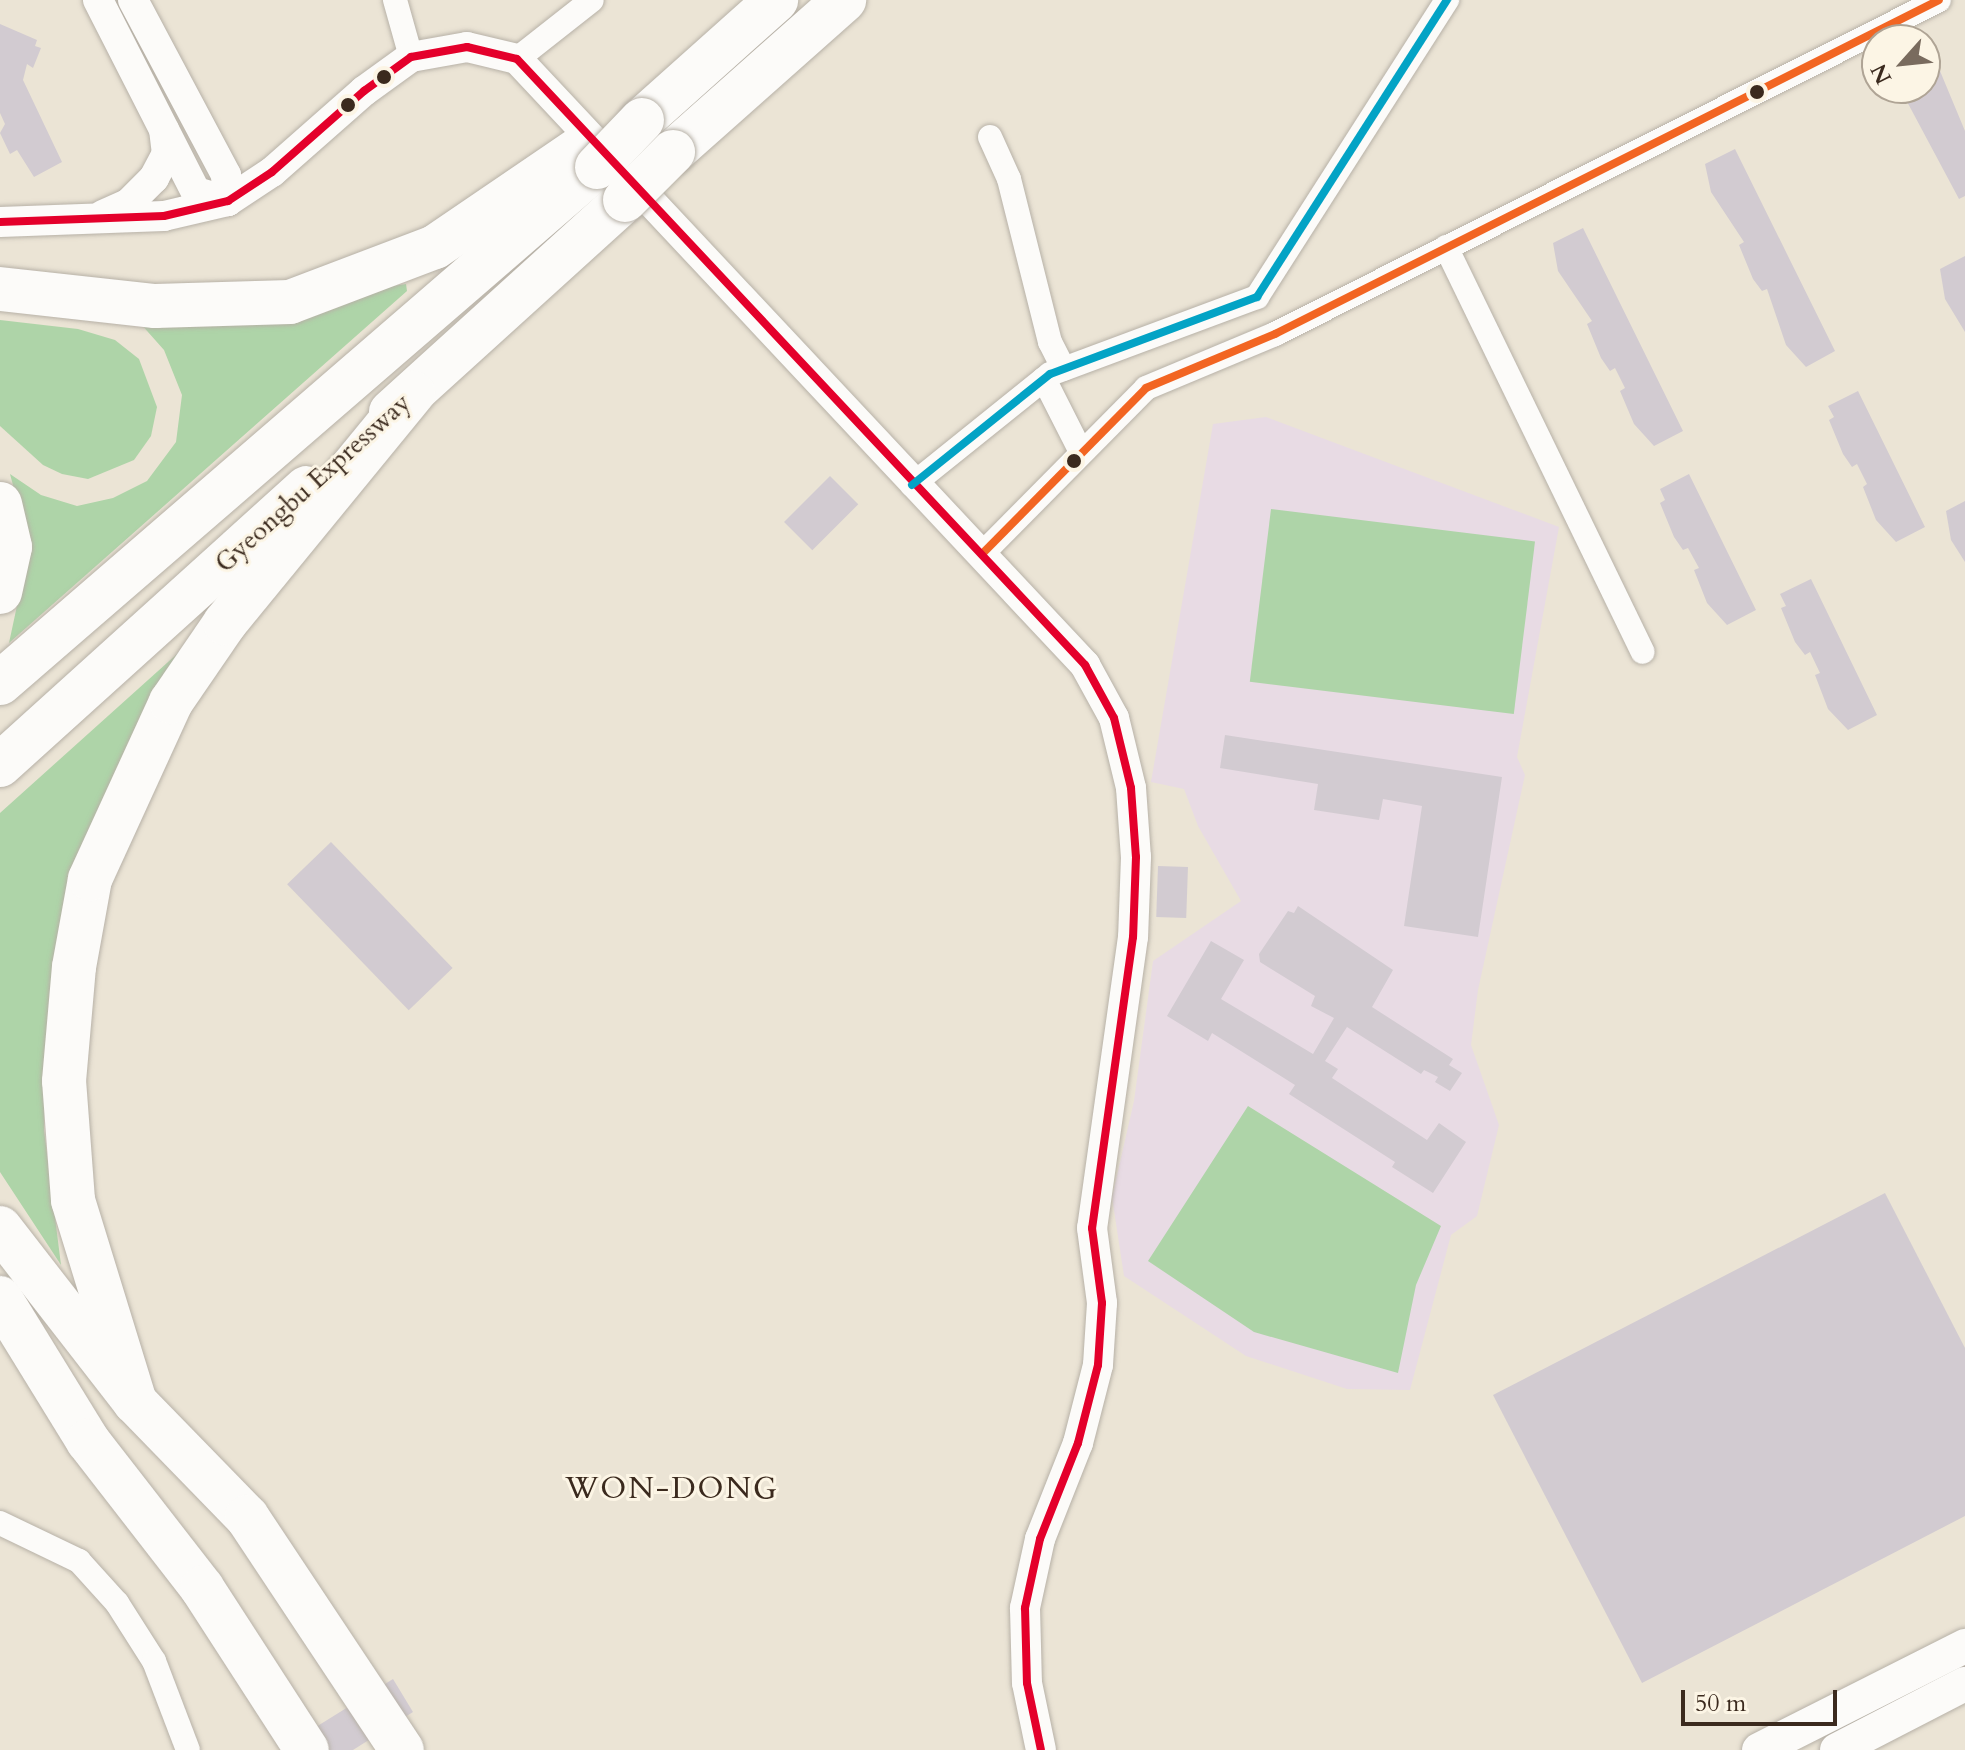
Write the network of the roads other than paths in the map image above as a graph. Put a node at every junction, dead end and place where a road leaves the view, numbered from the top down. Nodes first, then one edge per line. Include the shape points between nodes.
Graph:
1 (98, 0) edge
2 (133, 0) edge
3 (395, 0) edge
4 (592, 0) edge
5 (776, 0) edge
6 (844, 0) edge
7 (1447, 0) edge
8 (1939, 0) edge
9 (411, 57) junction
10 (517, 59) junction
11 (163, 128) junction
12 (990, 137) dead end
13 (589, 157) junction
14 (228, 201) junction
15 (93, 219) junction
16 (0, 222) edge
17 (1446, 247) junction
18 (0, 289) edge
19 (1257, 297) junction
20 (1275, 334) junction
21 (1054, 374) junction
22 (413, 393) junction
23 (1080, 450) junction
24 (912, 485) junction
25 (0, 504) edge
26 (982, 554) junction
27 (0, 592) edge
28 (1643, 652) dead end
29 (0, 683) edge
30 (0, 765) edge
31 (0, 1228) edge
32 (0, 1298) edge
33 (0, 1357) edge
34 (135, 1402) junction
35 (88, 1441) junction
36 (0, 1523) edge
37 (1965, 1646) edge
38 (1965, 1684) edge
39 (188, 1750) edge
40 (307, 1750) edge
41 (402, 1750) edge
42 (1041, 1750) edge
43 (1759, 1750) edge
44 (1837, 1750) edge

1 - 11 street
2 - 14 street via 226,175
3 - 9 street
4 - 10 street
5 - 13 highway
6 - 22 highway, Gyeongbu Expressway, bridge
7 - 19 street
8 - 17 street
9 - 10 street via 467,47
9 - 14 street via 272,172
10 - 24 street
11 - 14 street via 196,192
11 - 15 street via 167,154 154,178 128,204
12 - 21 street via 1009,179
13 - 18 highway via 435,247 290,302 155,306
13 - 29 highway, Gyeongbu Expressway
14 - 15 street via 164,216
15 - 16 street
17 - 20 street
17 - 28 street
19 - 20 street
19 - 21 street
20 - 23 street via 1146,388
21 - 23 street
21 - 24 street
22 - 30 highway, Gyeongbu Expressway
22 - 34 highway via 225,623 171,702 90,879 74,967 64,1081 73,1200
23 - 26 street
24 - 26 street
25 - 27 highway via 10,547
26 - 42 street via 1064,637 1101,690 1124,752 1135,833 1125,1021 1092,1228 1101,1343 1090,1400 1037,1550 1025,1608 1027,1683
31 - 34 highway
32 - 35 highway
33 - 35 highway
34 - 41 highway via 247,1517
35 - 40 highway via 202,1588
36 - 39 street via 79,1561 117,1603 154,1661
37 - 43 main road
38 - 44 main road

